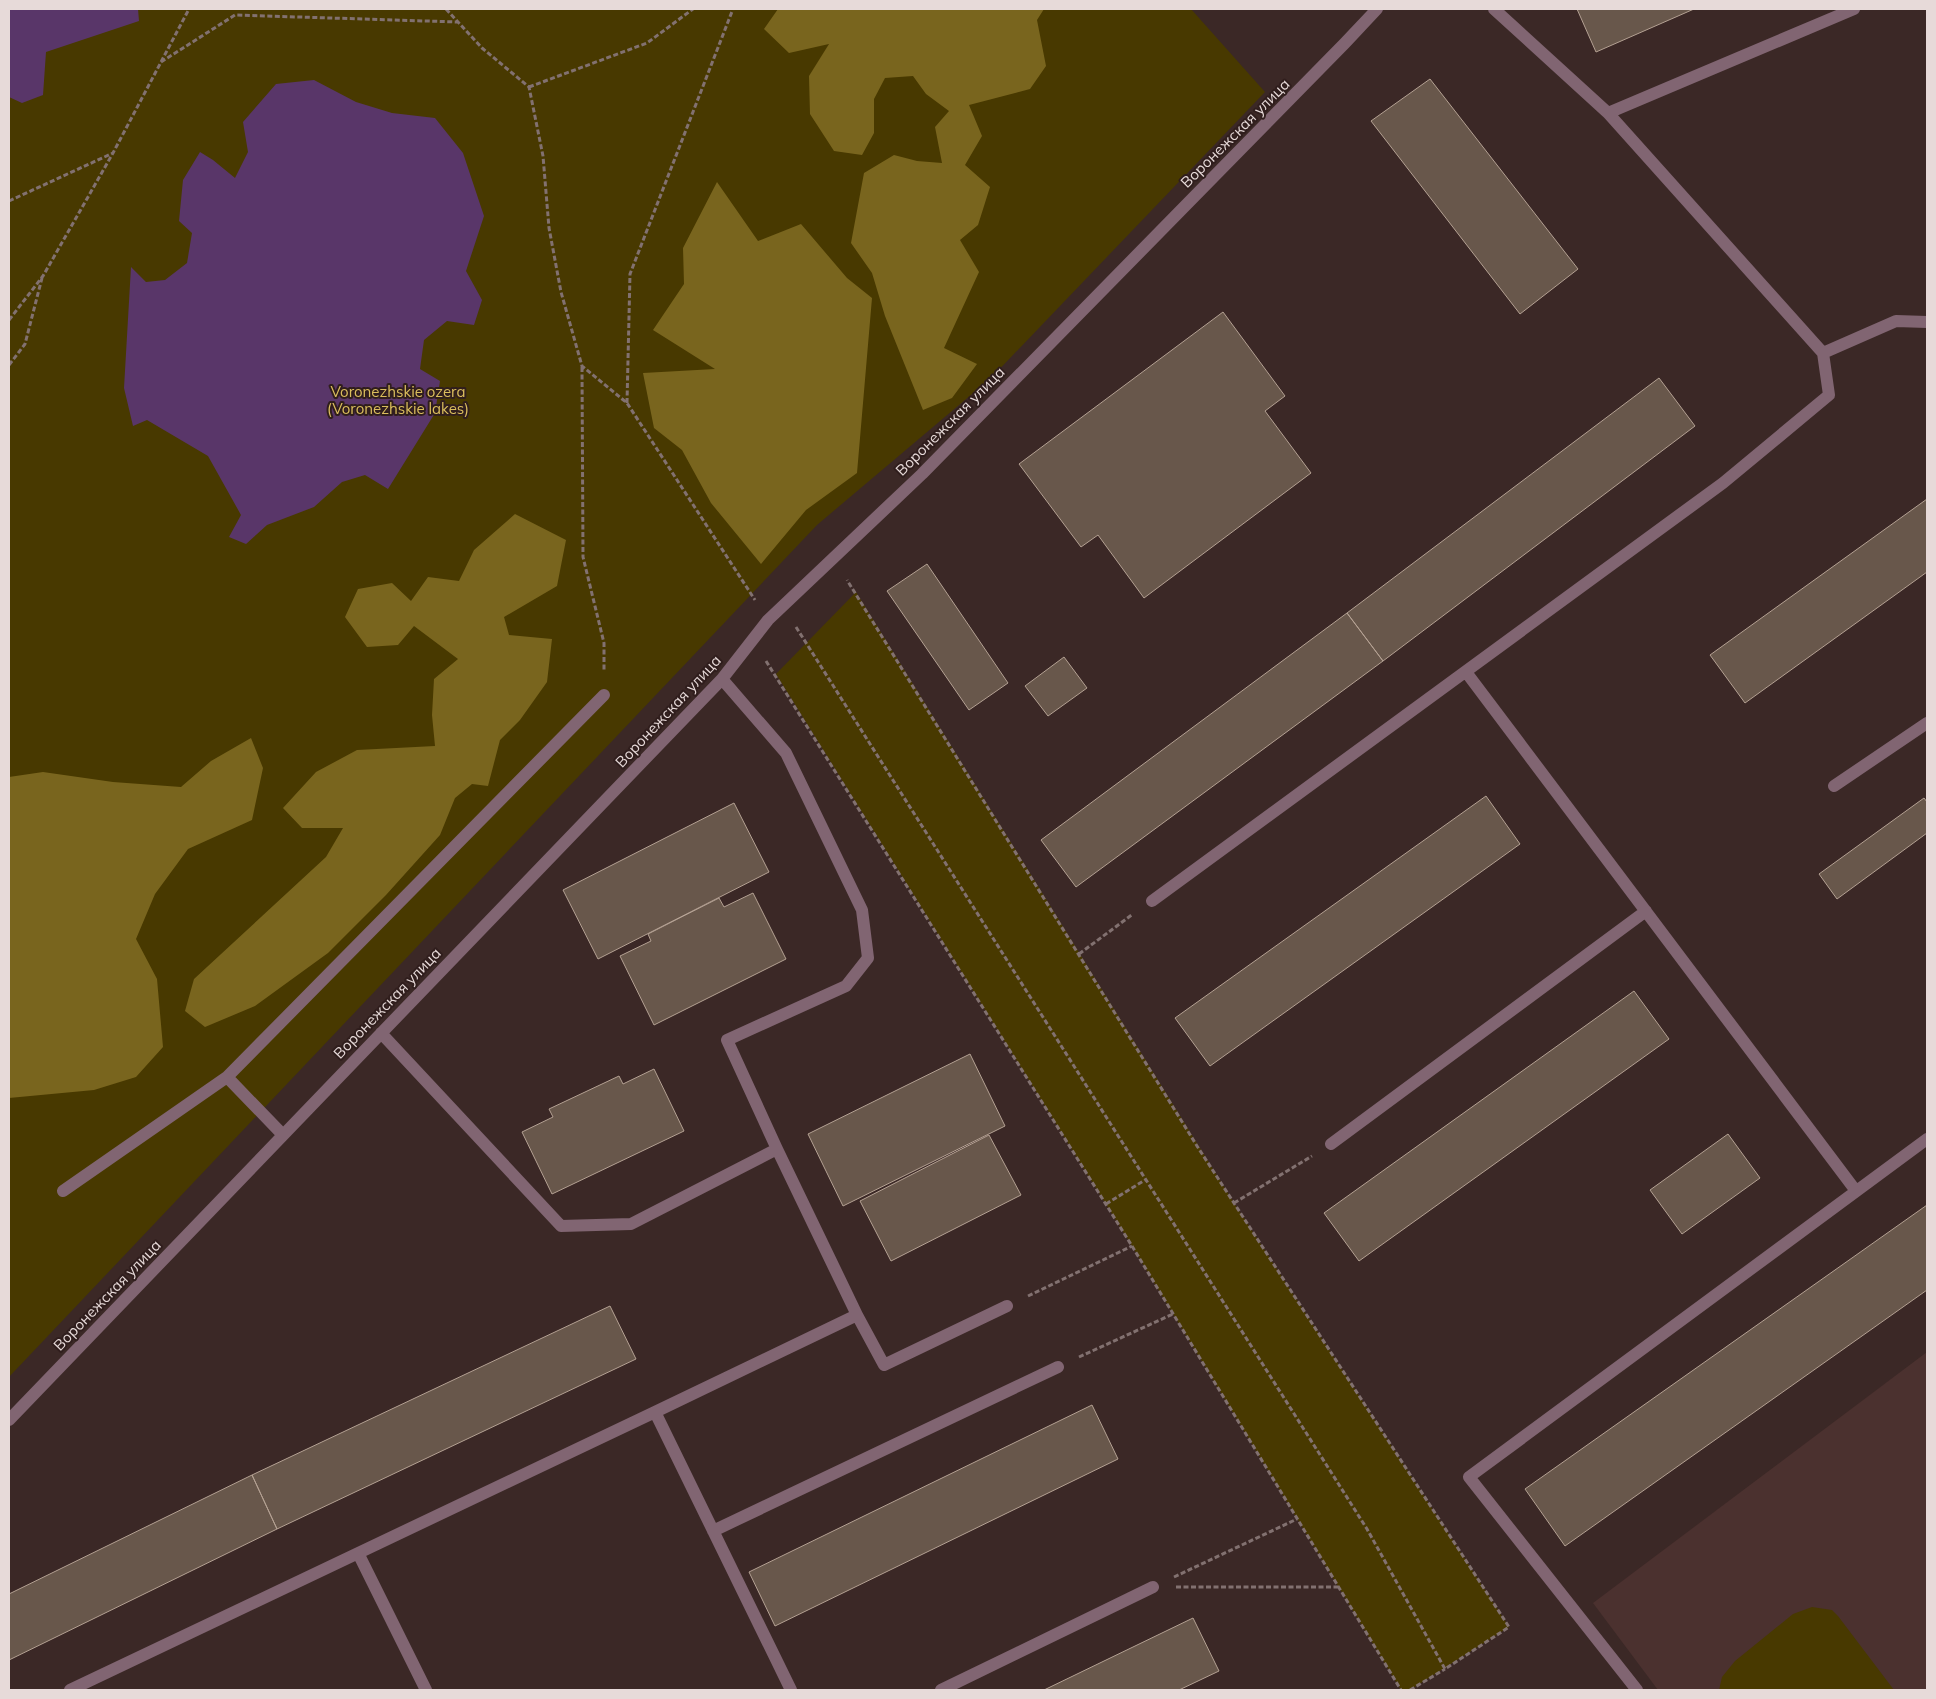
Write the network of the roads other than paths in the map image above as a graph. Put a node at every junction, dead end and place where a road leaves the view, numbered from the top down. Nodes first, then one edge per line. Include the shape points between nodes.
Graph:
1 (1377, 9) edge
2 (1494, 9) edge
3 (1854, 9) edge
4 (1608, 113) junction
5 (1927, 322) edge
6 (1823, 353) junction
7 (1466, 672) junction
8 (722, 679) junction
9 (604, 695) road end
10 (1927, 723) edge
11 (1834, 786) dead end
12 (1152, 901) road end
13 (1646, 910) junction
14 (381, 1033) junction
15 (227, 1077) junction
16 (283, 1136) junction
17 (1927, 1139) edge
18 (1331, 1144) road end
19 (777, 1149) junction
20 (1856, 1190) junction
21 (63, 1191) dead end
22 (1007, 1306) road end
23 (857, 1315) junction
24 (1058, 1367) road end
25 (655, 1412) junction
26 (9, 1420) edge
27 (714, 1531) junction
28 (358, 1553) junction
29 (1153, 1587) road end
30 (70, 1690) edge
31 (426, 1690) edge
32 (791, 1690) edge
33 (941, 1690) edge
34 (1637, 1690) edge

1 - 8 street, Воронежская улица via 922,474 768,620
2 - 4 street
3 - 4 street
4 - 6 street
5 - 6 street via 1896,321
6 - 7 street via 1829,395 1723,483
7 - 12 street
7 - 13 street
8 - 14 street, Воронежская улица
8 - 19 street via 786,753 864,920 868,958 846,986 727,1040
9 - 15 street
10 - 11 street
13 - 18 street
13 - 20 street
14 - 16 street, Воронежская улица
14 - 19 street via 561,1226 631,1224
15 - 16 street
15 - 21 street
16 - 26 street, Воронежская улица
17 - 20 street
19 - 23 street
20 - 34 street via 1469,1477
22 - 23 street via 884,1365
23 - 25 street
24 - 27 street
25 - 27 street
25 - 28 street
27 - 32 street
28 - 30 street
28 - 31 street
29 - 33 street

